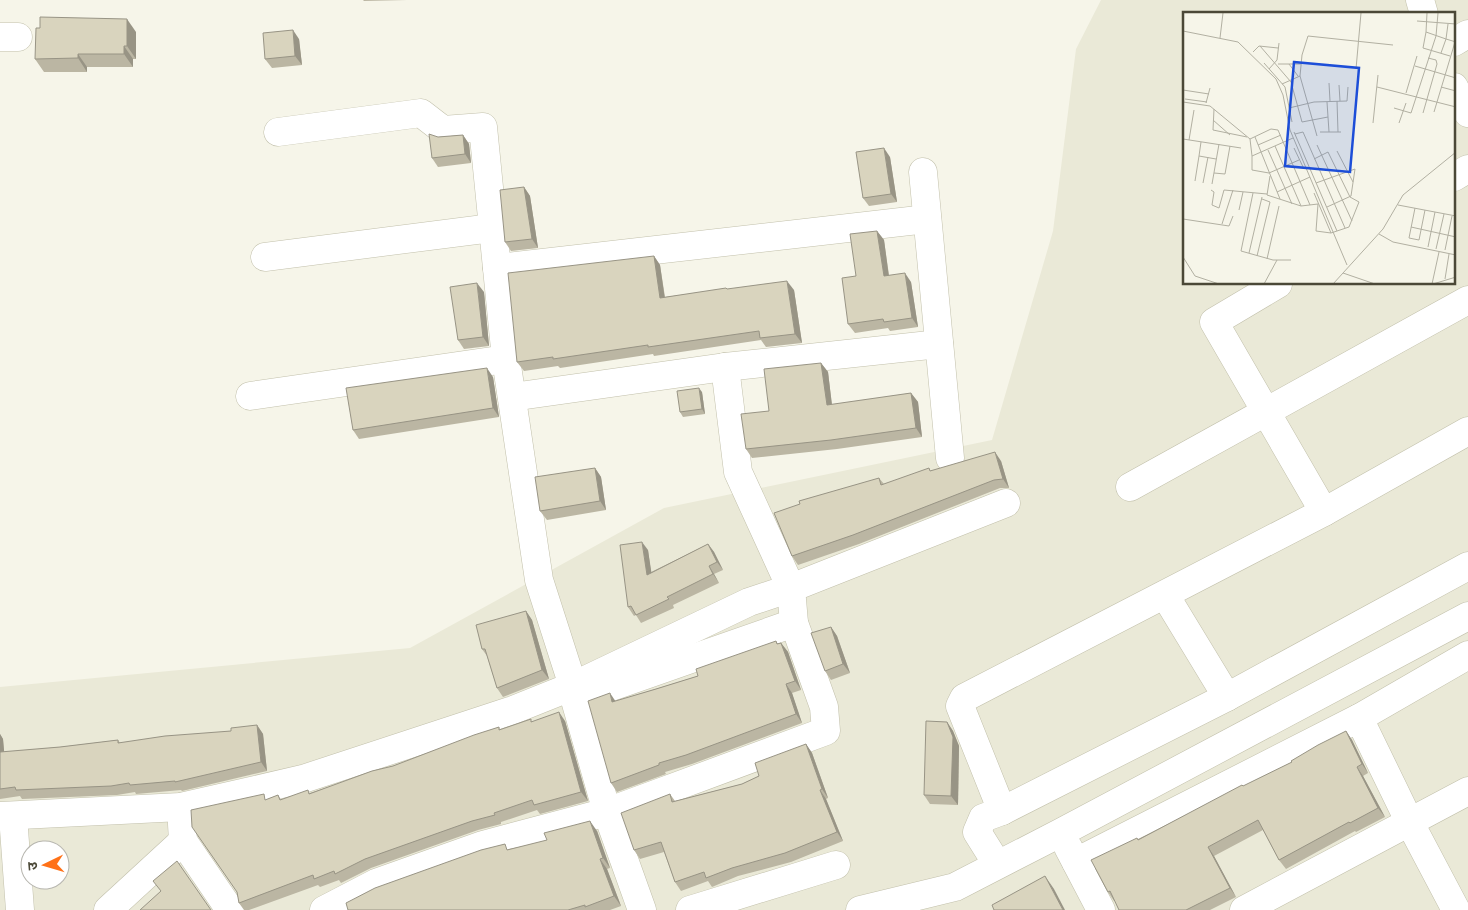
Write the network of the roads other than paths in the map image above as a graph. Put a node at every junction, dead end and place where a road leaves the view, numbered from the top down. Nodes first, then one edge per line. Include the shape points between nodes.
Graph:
1 (1468, 34) edge
2 (1456, 41) edge
3 (1456, 91) edge
4 (1468, 113) edge
5 (278, 132) dead end
6 (1468, 169) edge
7 (923, 172) dead end
8 (1456, 176) edge
9 (927, 219) junction
10 (492, 228) junction
11 (265, 257) dead end
12 (497, 268) junction
13 (1276, 285) edge
14 (1468, 300) edge
15 (939, 344) junction
16 (506, 358) junction
17 (725, 367) junction
18 (250, 396) dead end
19 (512, 397) junction
20 (1266, 412) junction
21 (1468, 432) edge
22 (950, 458) dead end
23 (1130, 487) dead end
24 (1006, 503) dead end
25 (1324, 512) junction
26 (1468, 566) edge
27 (791, 588) junction
28 (1165, 595) junction
29 (1468, 616) edge
30 (794, 624) junction
31 (1468, 655) edge
32 (574, 693) junction
33 (1227, 698) junction
34 (1360, 718) junction
35 (1468, 791) edge
36 (181, 807) junction
37 (1002, 811) junction
38 (607, 812) junction
39 (6, 816) edge
40 (1410, 823) junction
41 (1060, 833) junction
42 (183, 841) junction
43 (1076, 862) junction
44 (997, 864) junction
45 (836, 865) dead end
46 (20, 910) edge
47 (108, 910) edge
48 (230, 910) edge
49 (324, 910) edge
50 (642, 910) edge
51 (690, 910) edge
52 (860, 910) edge
53 (1101, 910) edge
54 (1244, 910) edge
55 (1456, 910) edge

1 - 2 street
3 - 4 street
5 - 10 street via 421,113 443,130 483,127
6 - 8 street
7 - 9 street
9 - 12 street
9 - 15 street
10 - 11 street
10 - 12 street
12 - 16 street
13 - 20 street via 1214,322
14 - 20 street
15 - 17 street
15 - 22 street
16 - 18 street
16 - 19 street
17 - 19 street
17 - 27 street via 738,472
19 - 32 street via 539,580
20 - 23 street
20 - 25 street
21 - 25 street
24 - 27 street
25 - 28 street
26 - 33 street
27 - 30 street
27 - 32 street via 749,602
28 - 33 street
28 - 37 street via 964,698 960,706
29 - 41 street
30 - 32 street
30 - 38 street via 824,707 826,731
31 - 34 street
32 - 36 street via 303,779
32 - 38 street
33 - 37 street
34 - 40 street
34 - 43 street
35 - 40 street
36 - 39 street
36 - 42 street
37 - 44 street via 983,818 976,832
38 - 49 street via 483,845 376,883
38 - 50 street
39 - 46 street
40 - 54 street
40 - 55 street
41 - 43 street
41 - 44 street
42 - 47 street
42 - 48 street
43 - 53 street
44 - 52 street via 954,886
45 - 51 street

